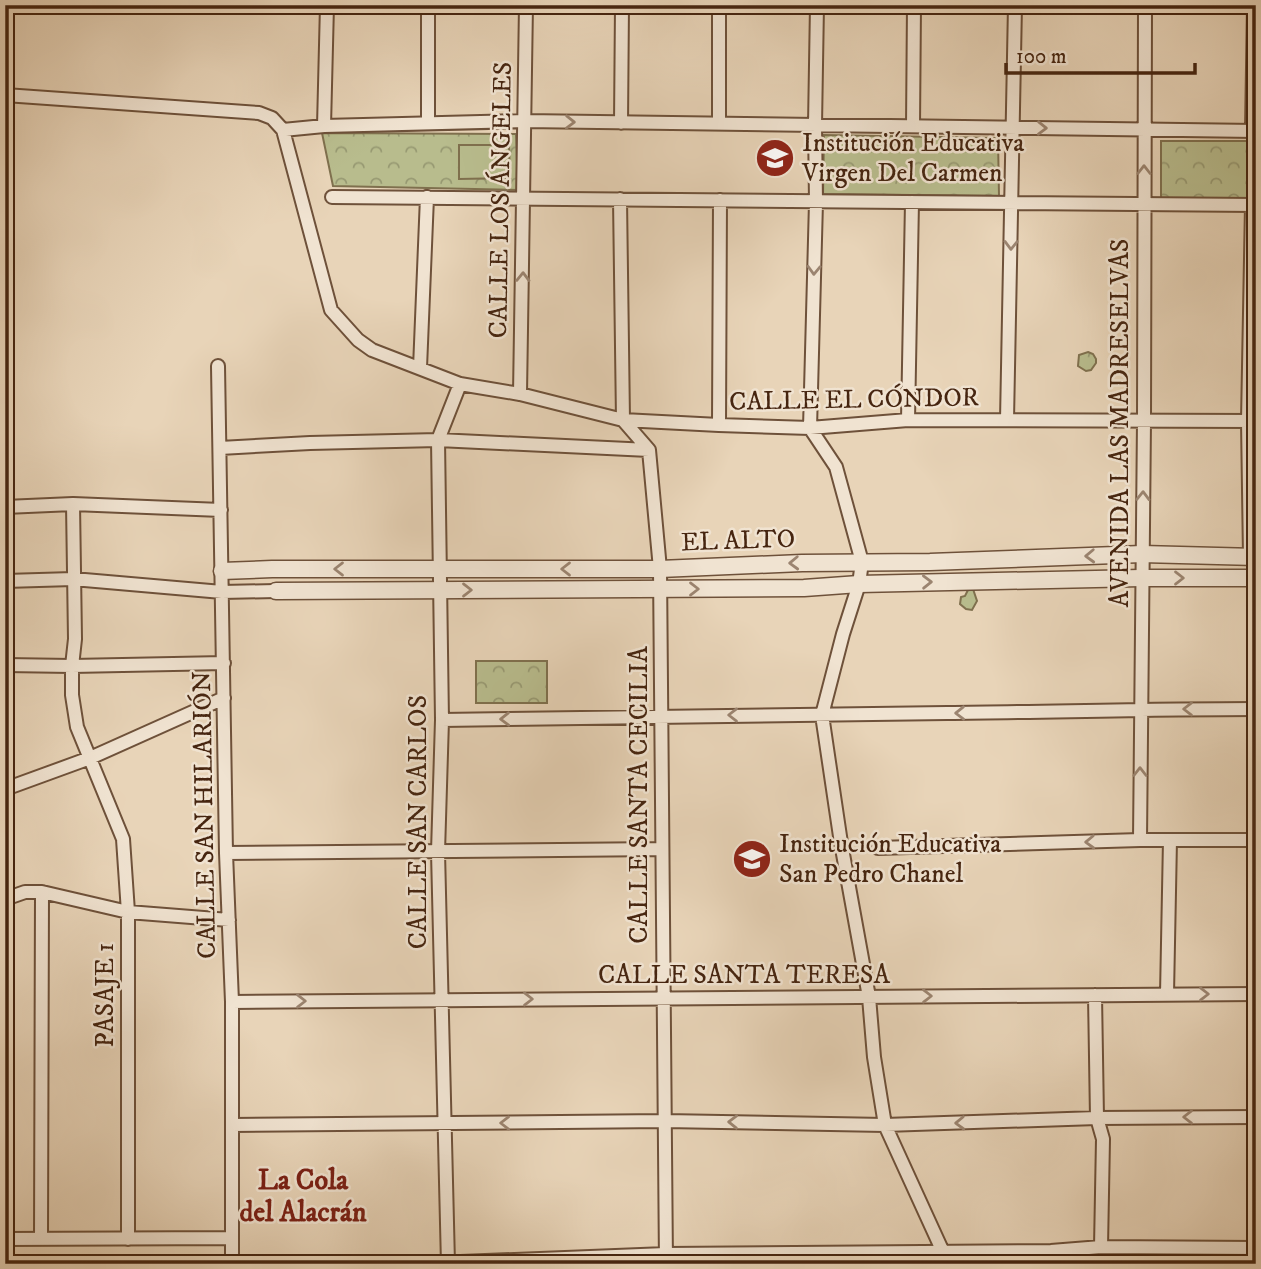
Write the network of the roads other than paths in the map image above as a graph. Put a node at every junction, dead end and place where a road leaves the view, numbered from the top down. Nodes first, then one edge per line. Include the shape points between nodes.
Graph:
1 (327, 5) edge
2 (428, 5) edge
3 (526, 5) edge
4 (622, 5) edge
5 (719, 5) edge
6 (817, 5) edge
7 (914, 5) edge
8 (1014, 5) edge
9 (1145, 5) edge
10 (1254, 5) edge
11 (5, 95) edge
12 (525, 121) junction
13 (621, 122) junction
14 (428, 123) junction
15 (719, 124) junction
16 (815, 125) junction
17 (324, 126) junction
18 (913, 126) junction
19 (1013, 127) junction
20 (1144, 129) junction
21 (283, 130) junction
22 (1254, 131) edge
23 (332, 197) dead end
24 (427, 197) junction
25 (524, 198) junction
26 (621, 199) junction
27 (720, 200) junction
28 (816, 202) junction
29 (912, 202) junction
30 (1012, 202) junction
31 (1144, 204) junction
32 (1254, 205) edge
33 (218, 366) dead end
34 (420, 368) junction
35 (460, 384) junction
36 (520, 394) junction
37 (908, 420) junction
38 (1007, 420) junction
39 (623, 421) junction
40 (1144, 421) junction
41 (1252, 421) edge
42 (719, 425) junction
43 (810, 428) junction
44 (438, 440) junction
45 (220, 448) junction
46 (649, 450) junction
47 (73, 504) junction
48 (5, 507) edge
49 (221, 510) junction
50 (1142, 554) junction
51 (1253, 557) edge
52 (862, 562) junction
53 (439, 569) junction
54 (660, 569) junction
55 (222, 571) junction
56 (1141, 578) junction
57 (1256, 578) edge
58 (73, 579) junction
59 (5, 582) edge
60 (859, 584) junction
61 (660, 589) junction
62 (439, 590) junction
63 (276, 591) joint
64 (222, 592) junction
65 (224, 663) junction
66 (5, 665) edge
67 (72, 666) junction
68 (224, 698) junction
69 (1141, 709) junction
70 (1256, 709) edge
71 (822, 715) junction
72 (662, 716) junction
73 (442, 720) junction
74 (90, 758) junction
75 (5, 789) edge
76 (1140, 840) junction
77 (1170, 840) junction
78 (1256, 840) edge
79 (878, 848) dead end
80 (662, 849) junction
81 (438, 852) junction
82 (226, 853) junction
83 (42, 892) junction
84 (5, 899) edge
85 (128, 912) junction
86 (229, 920) junction
87 (1256, 993) edge
88 (1167, 994) junction
89 (1095, 995) junction
90 (869, 997) junction
91 (664, 998) junction
92 (440, 1000) junction
93 (232, 1002) junction
94 (1256, 1117) edge
95 (1097, 1118) junction
96 (665, 1121) junction
97 (444, 1123) junction
98 (232, 1125) junction
99 (885, 1125) junction
100 (232, 1238) junction
101 (5, 1239) edge
102 (41, 1239) junction
103 (128, 1239) junction
104 (1101, 1247) junction
105 (1256, 1248) edge
106 (1051, 1251) junction
107 (943, 1252) junction
108 (666, 1259) edge
109 (448, 1263) edge
110 (232, 1264) edge
111 (410, 1264) edge
112 (1061, 1264) edge

1 - 17 street
2 - 14 street
3 - 12 street, CALLE LOS ÁNGELES
4 - 13 street
5 - 15 street
6 - 16 street
7 - 18 street
8 - 19 street
9 - 20 street, AVENIDA LAS MADRESELVAS
10 - 22 street
11 - 21 street via 260,113
12 -> 13 street
12 - 14 street
12 - 25 street, CALLE LOS ÁNGELES
13 - 15 street
14 - 17 street
15 - 16 street
16 - 18 street
16 - 28 street
17 - 21 street
18 - 19 street
19 -> 20 street
19 - 30 street
20 - 22 street
31 -> 20 street, AVENIDA LAS MADRESELVAS
21 - 34 street, CALLE EL CÓNDOR via 331,310 372,350
23 - 24 street
24 - 25 street
24 - 34 street
25 - 26 street
36 -> 25 street, CALLE LOS ÁNGELES
26 - 27 street
26 - 39 street
27 - 28 street
27 - 42 street
28 - 29 street
28 -> 43 street
29 - 30 street
29 - 37 street
30 - 31 street
30 -> 38 street
31 - 32 street
31 - 40 street, AVENIDA LAS MADRESELVAS
32 - 41 street
33 - 45 street, CALLE SAN HILARIÓN
34 - 35 street, CALLE EL CÓNDOR
35 - 36 street, CALLE EL CÓNDOR
35 - 44 street, CALLE SAN CARLOS
36 - 39 street, CALLE EL CÓNDOR
37 - 38 street, CALLE EL CÓNDOR
37 - 43 street, CALLE EL CÓNDOR
38 - 40 street, CALLE EL CÓNDOR
39 - 42 street, CALLE EL CÓNDOR
39 - 46 street
40 - 41 street, CALLE EL CÓNDOR
50 -> 40 street, AVENIDA LAS MADRESELVAS
41 - 51 street
42 - 43 street, CALLE EL CÓNDOR
43 - 52 street via 836,467
44 - 45 street
44 - 46 street
44 - 53 street, CALLE SAN CARLOS
45 - 49 street, CALLE SAN HILARIÓN
46 - 54 street, CALLE SANTA CECILIA
47 - 48 street
47 - 49 street
47 - 58 street, PASAJE 1
49 - 55 street, CALLE SAN HILARIÓN
50 - 51 street, EL ALTO
50 -> 52 street, EL ALTO
50 - 56 street, AVENIDA LAS MADRESELVAS
52 -> 54 street, EL ALTO
52 - 60 street
54 -> 53 street, EL ALTO
53 -> 55 street, EL ALTO
53 - 62 street, CALLE SAN CARLOS
54 - 61 street, CALLE SANTA CECILIA
55 - 64 street, CALLE SAN HILARIÓN
56 -> 57 street, EL ALTO
60 -> 56 street, EL ALTO
56 - 69 street, AVENIDA LAS MADRESELVAS
58 - 59 street, EL ALTO
58 - 64 street, EL ALTO
58 - 67 street, PASAJE 1
61 -> 60 street, EL ALTO via 804,589
60 - 71 street
62 -> 61 street, EL ALTO
61 - 72 street, CALLE SANTA CECILIA
62 - 63 street, EL ALTO
62 - 73 street, CALLE SAN CARLOS
63 - 64 street, EL ALTO
64 - 65 street, CALLE SAN HILARIÓN
65 - 67 street
65 - 68 street, CALLE SAN HILARIÓN
66 - 67 street
67 - 74 street, PASAJE 1 via 77,727
68 - 74 street
68 - 82 street, CALLE SAN HILARIÓN
70 -> 69 street
69 -> 71 street
76 -> 69 street, AVENIDA LAS MADRESELVAS
71 -> 72 street
71 - 90 street
72 -> 73 street
72 - 80 street, CALLE SANTA CECILIA
73 - 81 street, CALLE SAN CARLOS
74 - 75 street
74 - 85 street, PASAJE 1 via 123,839
76 - 77 street
76 -> 79 street
77 - 78 street
77 - 88 street
80 - 81 street
80 - 91 street, CALLE SANTA CECILIA
81 - 82 street
81 - 92 street, CALLE SAN CARLOS
82 - 86 street, CALLE SAN HILARIÓN
83 - 84 street
83 - 85 street
83 - 102 street
85 - 86 street
85 - 103 street, PASAJE 1
86 - 93 street, CALLE SAN HILARIÓN
88 -> 87 street, CALLE SANTA TERESA
88 - 89 street, CALLE SANTA TERESA
90 -> 89 street, CALLE SANTA TERESA
89 - 95 street
90 - 91 street, CALLE SANTA TERESA
90 - 99 street
92 -> 91 street, CALLE SANTA TERESA
91 - 96 street, CALLE SANTA CECILIA
93 -> 92 street, CALLE SANTA TERESA
92 - 97 street, CALLE SAN CARLOS
93 - 98 street, CALLE SAN HILARIÓN
94 -> 95 street
95 -> 99 street
95 - 104 street via 1103,1139
96 -> 97 street
99 -> 96 street
96 - 108 street, CALLE SANTA CECILIA
97 - 98 street
97 - 109 street, CALLE SAN CARLOS
98 - 100 street, CALLE SAN HILARIÓN
99 - 107 street
100 - 103 street
100 - 110 street, CALLE SAN HILARIÓN
101 - 102 street
102 - 103 street
104 - 105 street
104 - 106 street
106 - 107 street
106 - 112 street
107 - 108 street
108 - 109 street
109 - 111 street

